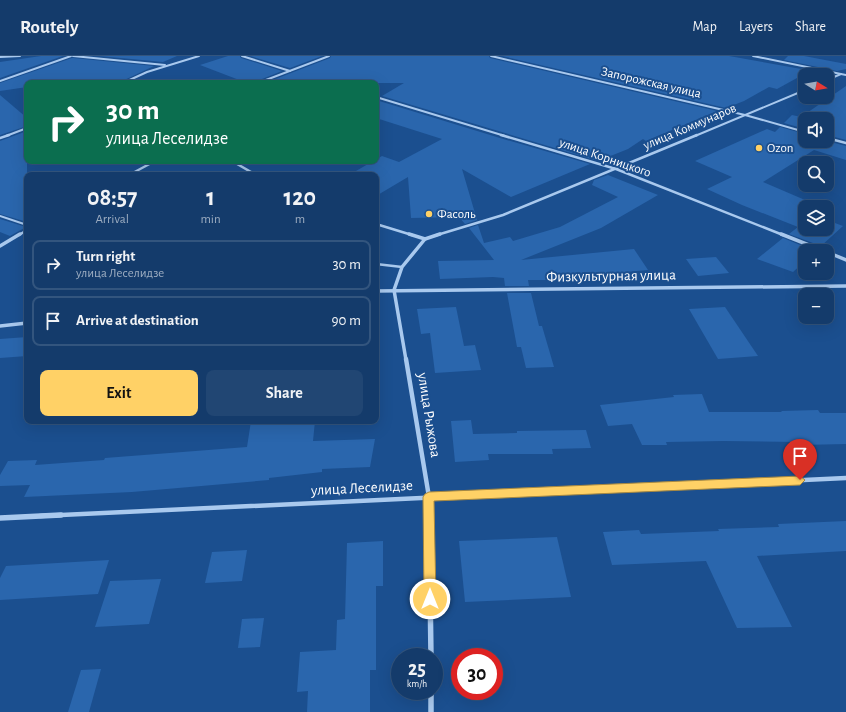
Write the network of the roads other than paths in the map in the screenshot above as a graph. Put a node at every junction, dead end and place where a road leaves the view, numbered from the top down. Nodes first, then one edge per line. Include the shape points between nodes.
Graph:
1 (20, 56) edge
2 (72, 56) edge
3 (199, 56) edge
4 (242, 56) edge
5 (329, 56) edge
6 (491, 56) edge
7 (753, 56) edge
8 (0, 58) edge
9 (165, 65) junction
10 (290, 71) junction
11 (842, 74) junction
12 (846, 74) edge
13 (834, 77) edge
14 (130, 80) edge
15 (266, 80) edge
16 (0, 81) edge
17 (798, 93) edge
18 (379, 98) edge
19 (745, 115) junction
20 (24, 129) edge
21 (798, 130) edge
22 (0, 138) edge
23 (834, 140) edge
24 (846, 143) edge
25 (149, 164) edge
26 (237, 164) edge
27 (616, 169) junction
28 (135, 172) edge
29 (251, 172) edge
30 (0, 216) edge
31 (24, 224) edge
32 (379, 225) edge
33 (24, 232) edge
34 (425, 240) junction
35 (806, 244) edge
36 (0, 246) edge
37 (834, 255) edge
38 (846, 260) edge
39 (379, 264) edge
40 (402, 267) junction
41 (846, 286) edge
42 (394, 290) junction
43 (379, 291) edge
44 (24, 323) edge
45 (0, 326) edge
46 (846, 478) edge
47 (429, 497) junction
48 (0, 518) edge
49 (431, 648) edge
50 (431, 700) edge
51 (431, 712) edge

1 - 8 street
2 - 9 street
2 - 16 street
3 - 9 street
4 - 10 street
5 - 10 street
6 - 19 street, Запорожская улица
7 - 11 street
9 - 14 street
10 - 15 street
11 - 12 street
11 - 13 street
17 - 19 street, улица Коммунаров
18 - 27 street, улица Корницкого
19 - 21 street, Запорожская улица
19 - 27 street, улица Коммунаров
20 - 22 street
23 - 24 street
25 - 28 street
26 - 29 street
27 - 34 street, улица Коммунаров via 503,215
27 - 35 street, улица Корницкого
30 - 31 lane
32 - 34 street
33 - 36 street
34 - 40 street, улица Рыжова
37 - 38 street
39 - 40 lane
40 - 42 street, улица Рыжова
41 - 42 street, Физкультурная улица
42 - 43 street, Физкультурная улица
42 - 47 street, улица Рыжова
44 - 45 street
46 - 47 street, улица Леселидзе
47 - 48 street, улица Леселидзе
47 - 49 street, улица Рыжова
50 - 51 street

